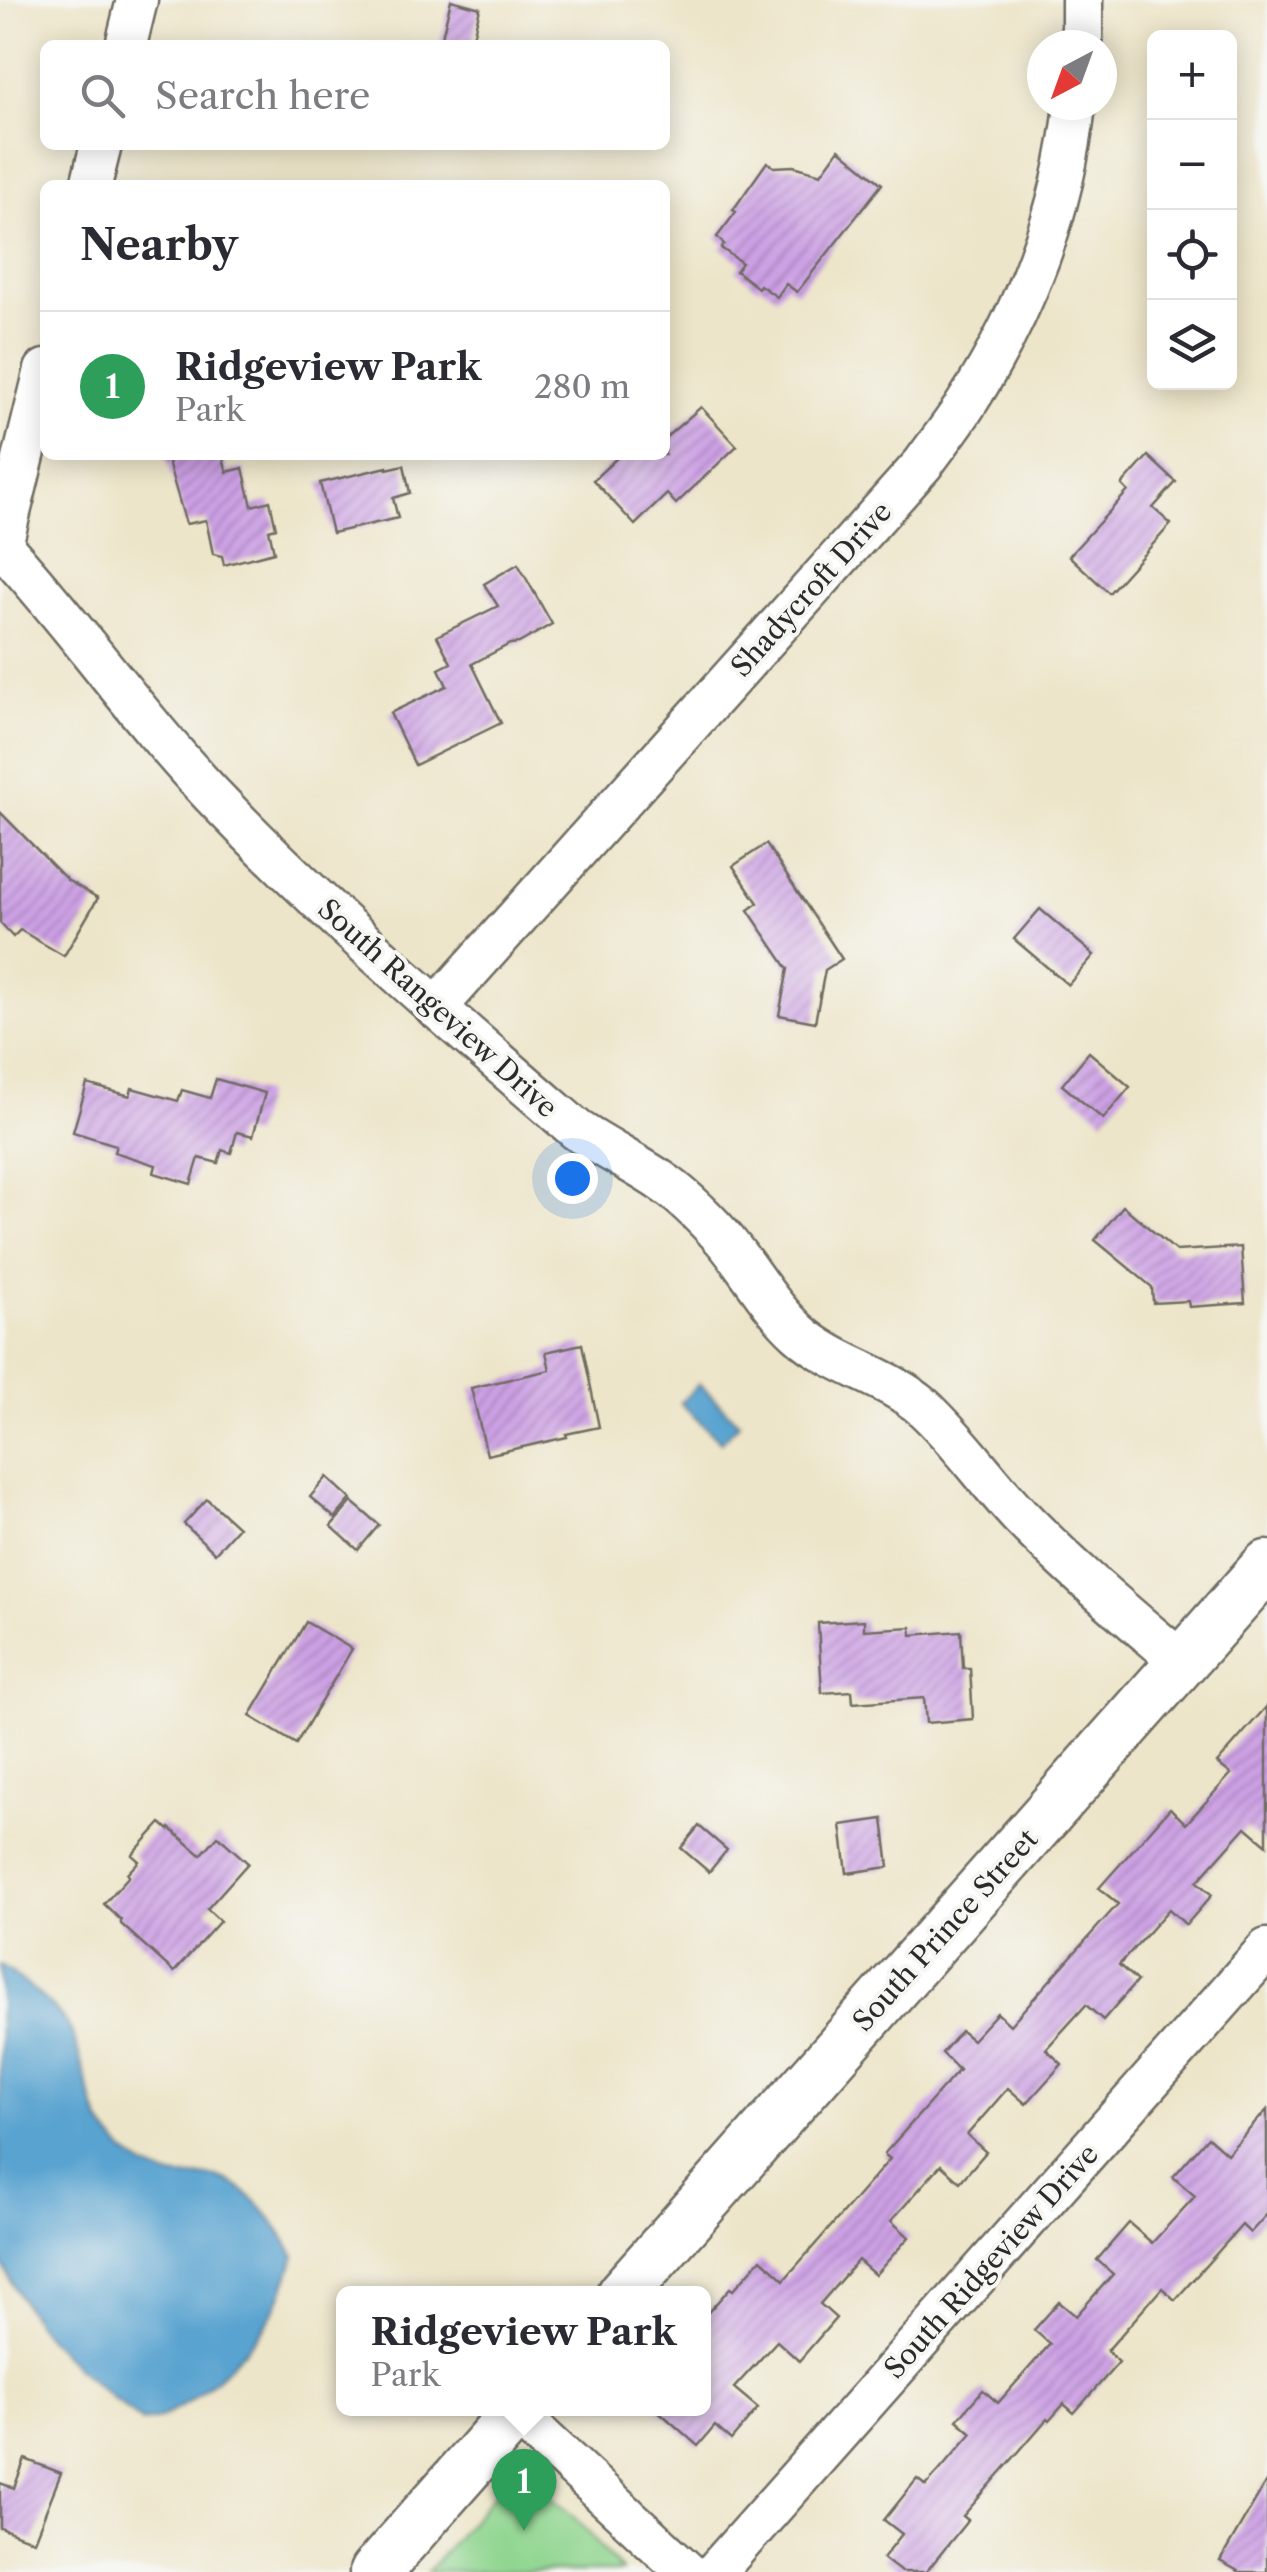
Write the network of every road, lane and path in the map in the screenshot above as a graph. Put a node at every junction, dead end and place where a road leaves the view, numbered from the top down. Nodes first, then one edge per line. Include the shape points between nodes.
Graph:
1 (137, 0) edge
2 (1082, 0) edge
3 (1082, 30) edge
4 (127, 40) edge
5 (1073, 120) edge
6 (100, 150) edge
7 (92, 180) edge
8 (40, 390) edge
9 (1, 545) edge
10 (436, 1008) junction
11 (1267, 1566) edge
12 (1182, 1664) junction
13 (1267, 1949) edge
14 (629, 2286) edge
15 (514, 2416) edge
16 (523, 2416) edge
17 (375, 2572) edge
18 (686, 2572) edge
19 (715, 2572) edge

1 - 4 street
2 - 3 street
5 - 10 street, Shadycroft Drive via 1040,257 1011,326 924,464
6 - 7 street
8 - 9 street
9 - 10 street, South Rangeview Drive via 210,792
10 - 12 street, South Rangeview Drive via 576,1130 664,1182 691,1206 799,1333 921,1406 1062,1558
11 - 12 street, South Prince Street
12 - 14 street, South Prince Street
13 - 19 street, South Ridgeview Drive
15 - 17 street
16 - 18 street

